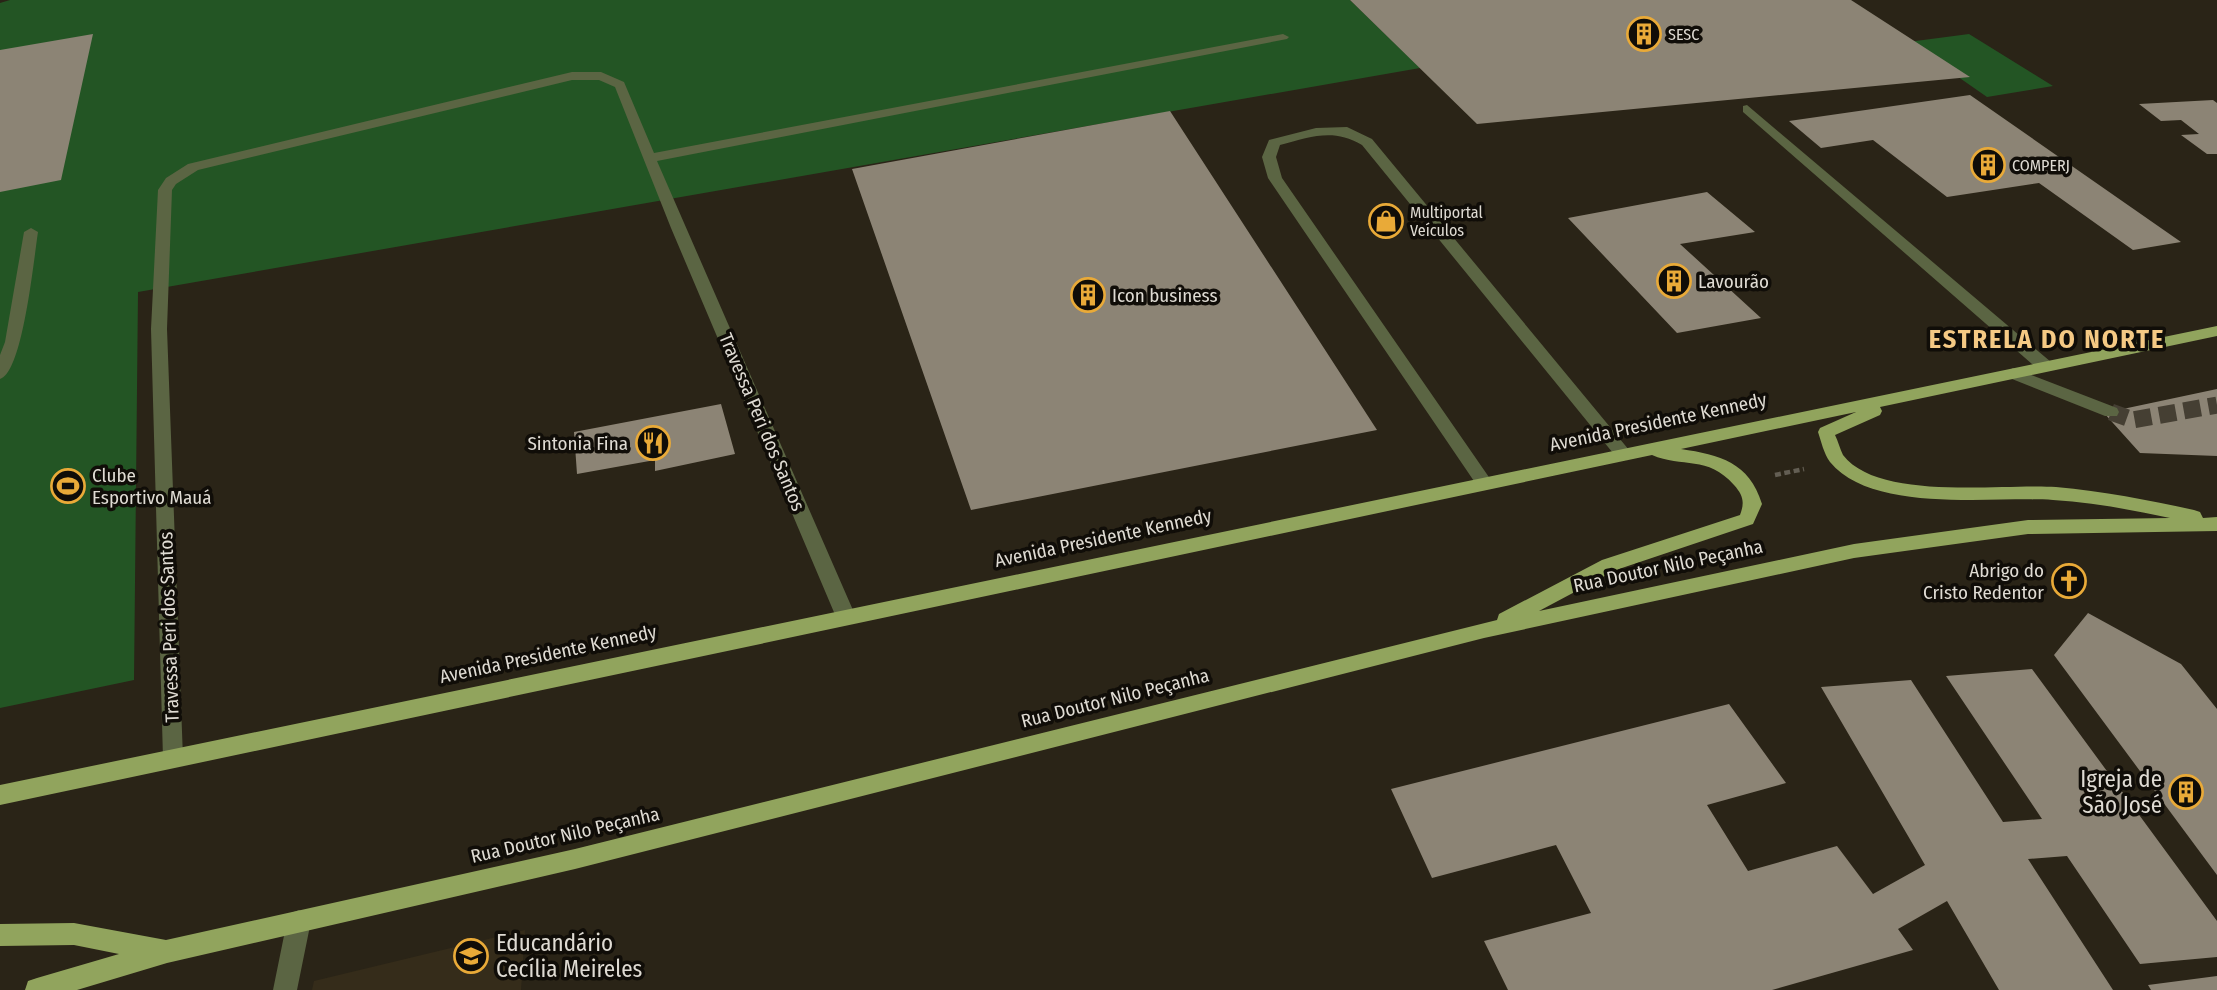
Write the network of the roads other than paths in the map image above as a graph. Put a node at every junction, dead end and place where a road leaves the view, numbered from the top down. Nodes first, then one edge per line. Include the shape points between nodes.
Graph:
1 (1283, 37) dead end
2 (1747, 109) dead end
3 (650, 158) junction
4 (31, 232) dead end
5 (2217, 331) edge
6 (2045, 366) junction
7 (2013, 373) junction
8 (0, 374) edge
9 (1944, 387) junction
10 (2111, 412) tunnel mouth
11 (1631, 452) junction
12 (1484, 483) junction
13 (2217, 523) edge
14 (846, 617) junction
15 (1484, 630) junction
16 (173, 758) junction
17 (0, 795) edge
18 (299, 921) junction
19 (0, 935) edge
20 (167, 951) junction
21 (37, 990) edge
22 (285, 990) edge

1 - 3 street
2 - 6 street
3 - 14 street, Travessa Peri dos Santos
3 - 16 street, Travessa Peri dos Santos via 620,85 601,76 572,76 193,167 172,181 165,191 159,329
4 - 8 street via 13,342
5 - 6 main road, Avenida Presidente Kennedy
6 - 7 main road, Avenida Presidente Kennedy
7 - 9 main road, Avenida Presidente Kennedy
7 - 10 street
9 - 11 main road, Avenida Presidente Kennedy
9 - 13 main road via 1842,423 1826,432 1827,444 1855,474 1903,490 2115,499
11 - 12 main road, Avenida Presidente Kennedy
11 - 12 street via 1367,142 1347,131 1315,132 1274,143 1269,157 1275,178
11 - 15 main road via 1714,460 1744,481 1753,504 1747,519 1609,565
12 - 14 main road, Avenida Presidente Kennedy
13 - 15 main road, Rua Doutor Nilo Peçanha via 2028,527 1854,551
14 - 16 main road, Avenida Presidente Kennedy
15 - 18 main road, Rua Doutor Nilo Peçanha via 575,859
16 - 17 main road, Avenida Presidente Kennedy
18 - 20 main road, Rua Doutor Nilo Peçanha
18 - 22 street
19 - 20 main road via 74,934
20 - 21 main road, Rua Doutor Nilo Peçanha

